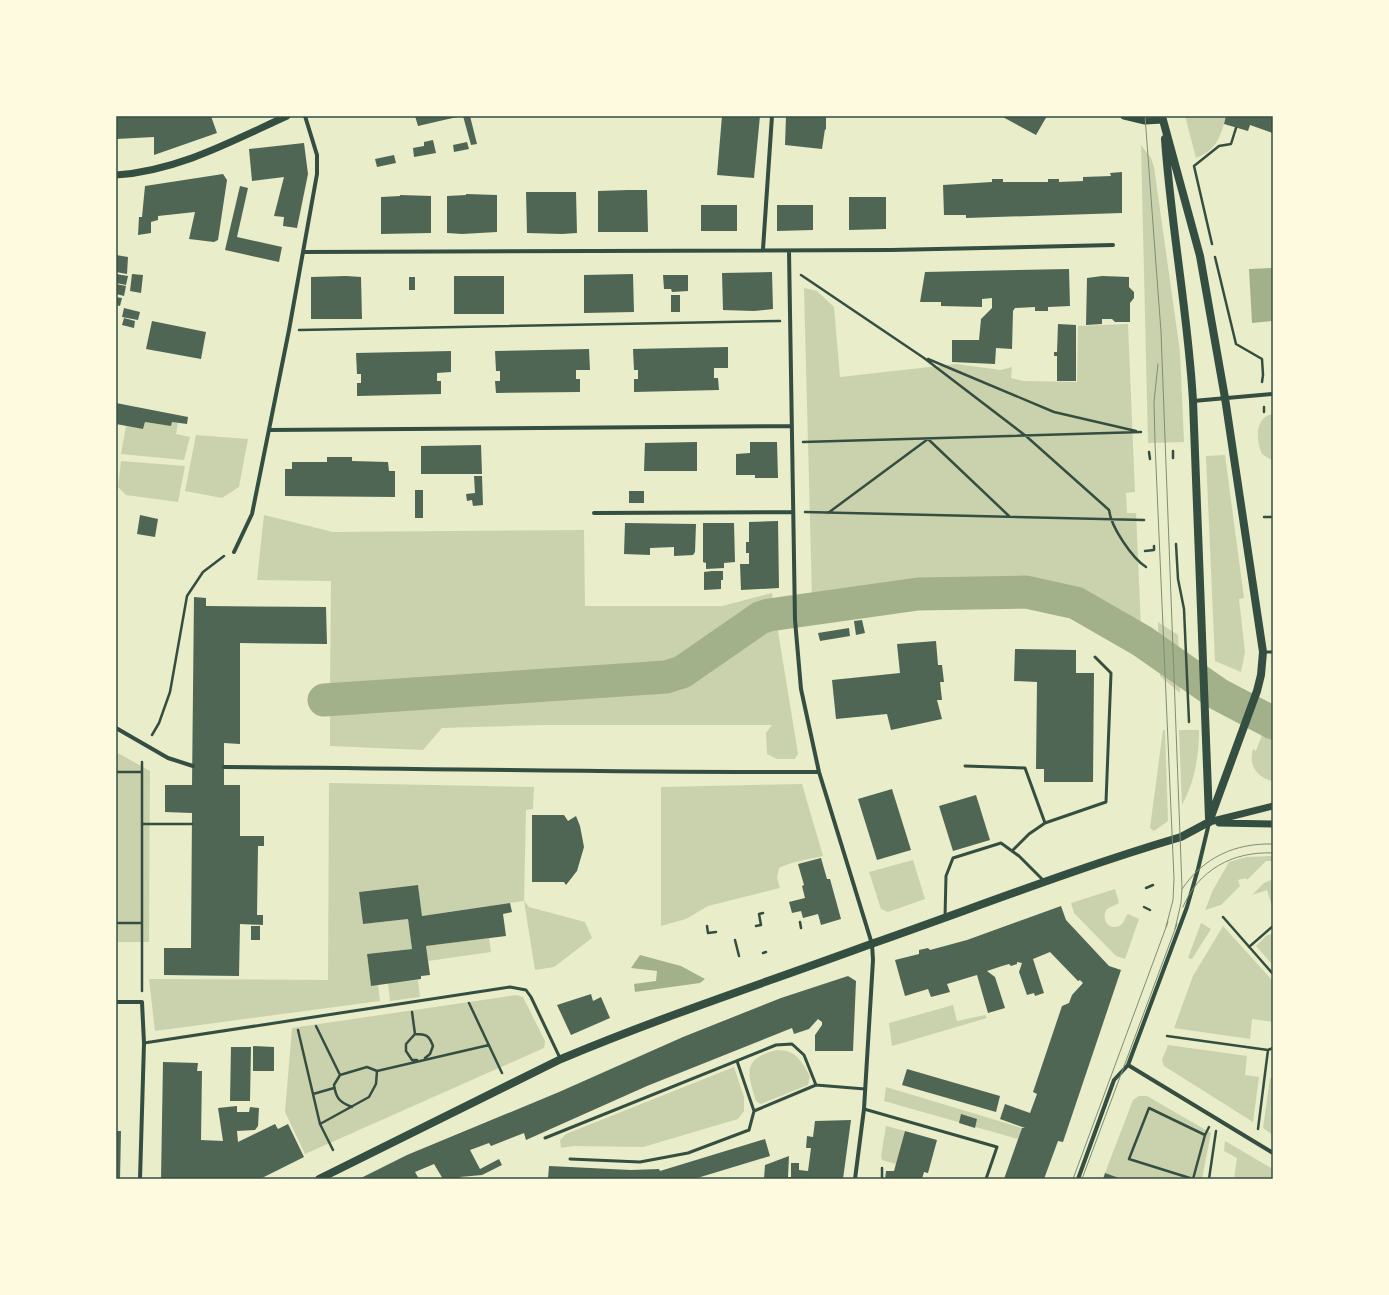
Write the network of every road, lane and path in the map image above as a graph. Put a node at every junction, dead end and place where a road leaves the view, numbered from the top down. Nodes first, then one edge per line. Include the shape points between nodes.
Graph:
1 (287, 116) edge
2 (305, 116) edge
3 (772, 116) edge
4 (1124, 116) edge
5 (1163, 118) edge
6 (1236, 128) dead end
7 (116, 175) edge
8 (1113, 245) dead end
9 (1212, 245) dead end
10 (762, 249) junction
11 (789, 251) junction
12 (303, 252) junction
13 (1214, 252) dead end
14 (790, 268) junction
15 (790, 321) junction
16 (289, 330) junction
17 (924, 358) junction
18 (1262, 382) dead end
19 (1273, 394) edge
20 (1225, 398) junction
21 (1193, 401) junction
22 (1264, 407) dead end
23 (1264, 412) dead end
24 (792, 426) junction
25 (269, 430) junction
26 (1026, 436) junction
27 (928, 439) junction
28 (792, 442) junction
29 (1173, 451) dead end
30 (1149, 452) dead end
31 (1173, 458) dead end
32 (1150, 459) dead end
33 (794, 512) junction
34 (594, 513) dead end
35 (828, 513) junction
36 (1010, 517) junction
37 (1264, 517) dead end
38 (1273, 517) edge
39 (1110, 520) junction
40 (1144, 520) dead end
41 (1176, 544) dead end
42 (1154, 546) dead end
43 (1145, 551) dead end
44 (234, 552) joint
45 (1146, 567) dead end
46 (1263, 652) junction
47 (1273, 652) edge
48 (1095, 657) dead end
49 (1189, 722) dead end
50 (116, 728) edge
51 (152, 735) dead end
52 (142, 762) dead end
53 (192, 766) dead end
54 (965, 766) dead end
55 (224, 767) dead end
56 (116, 772) edge
57 (142, 772) junction
58 (819, 772) junction
59 (1273, 806) edge
60 (1209, 822) junction
61 (1045, 823) junction
62 (142, 824) junction
63 (192, 824) dead end
64 (1273, 824) edge
65 (1012, 851) junction
66 (1044, 882) junction
67 (1154, 884) dead end
68 (1146, 888) dead end
69 (1144, 907) dead end
70 (1150, 910) dead end
71 (763, 913) dead end
72 (945, 917) junction
73 (1223, 917) dead end
74 (800, 922) dead end
75 (116, 923) edge
76 (142, 923) junction
77 (707, 926) dead end
78 (756, 926) dead end
79 (1273, 926) edge
80 (801, 928) dead end
81 (716, 932) dead end
82 (735, 940) dead end
83 (872, 944) junction
84 (1249, 947) junction
85 (766, 952) dead end
86 (762, 953) dead end
87 (739, 956) dead end
88 (1273, 974) edge
89 (142, 994) dead end
90 (465, 995) junction
91 (116, 1002) edge
92 (410, 1003) junction
93 (312, 1018) junction
94 (296, 1020) junction
95 (415, 1034) junction
96 (1167, 1036) dead end
97 (144, 1043) junction
98 (489, 1045) junction
99 (1273, 1048) edge
100 (1268, 1050) junction
101 (561, 1059) junction
102 (424, 1060) junction
103 (737, 1062) junction
104 (1128, 1065) junction
105 (377, 1071) junction
106 (502, 1073) dead end
107 (340, 1075) junction
108 (816, 1085) junction
109 (334, 1088) junction
110 (865, 1089) junction
111 (313, 1094) junction
112 (352, 1106) junction
113 (864, 1109) junction
114 (754, 1111) junction
115 (1219, 1119) junction
116 (320, 1124) junction
117 (1209, 1127) dead end
118 (1258, 1129) dead end
119 (1205, 1135) junction
120 (545, 1138) dead end
121 (333, 1150) dead end
122 (1273, 1153) edge
123 (570, 1159) dead end
124 (882, 1168) dead end
125 (140, 1179) edge
126 (319, 1179) edge
127 (855, 1179) edge
128 (882, 1179) edge
129 (986, 1179) edge
130 (1078, 1179) edge
131 (1208, 1179) edge

1 - 7 street via 190,160 148,171
2 - 12 street via 317,155 317,174
3 - 10 street
4 - 5 street via 1145,121
5 - 20 main road via 1200,256
5 - 21 main road via 1168,192
6 - 9 path via 1231,144 1219,146 1194,166
8 - 11 street
10 - 11 street
10 - 12 street
11 - 14 street
12 - 16 street
13 - 18 path via 1236,344 1262,360
14 - 15 street
14 - 17 path
15 - 16 path
15 - 24 street
16 - 25 street
17 - 26 path
17 - 26 path via 1054,412 1141,432
19 - 20 street
20 - 21 street
20 - 46 main road
21 - 60 main road
22 - 23 path
24 - 25 street
24 - 28 street
25 - 44 street via 252,514
26 - 27 path
26 - 39 path via 1109,510
27 - 28 path
27 - 35 path
27 - 36 path
28 - 33 street
29 - 31 path
30 - 32 path
33 - 34 street
33 - 35 path
33 - 58 street via 795,626 801,688
35 - 36 path
36 - 39 path
37 - 38 path
39 - 40 path
39 - 45 path via 1137,561
41 - 49 path via 1178,579 1184,609
42 - 43 path via 1154,550
44 - 51 path via 218,559 203,572 187,596 170,692
46 - 47 lane
46 - 60 main road via 1257,691
48 - 61 lane via 1111,674 1106,802
50 - 53 street via 168,758
52 - 57 path
54 - 61 lane via 1025,768
55 - 58 street
56 - 57 path
57 - 62 path
58 - 83 street
59 - 60 street
60 - 64 street
60 - 66 main road via 1181,836
60 - 104 street via 1187,907
61 - 65 lane
62 - 63 path
62 - 76 path
65 - 66 lane
65 - 72 lane via 1001,843 953,858 946,876
66 - 72 main road
67 - 68 path
69 - 70 path
71 - 78 path via 759,914 761,925
72 - 83 main road
73 - 84 path
74 - 80 path
75 - 76 path
76 - 89 path
77 - 81 path via 708,933
79 - 84 path
82 - 87 path
83 - 101 main road via 662,1019
83 - 110 street
84 - 88 path
85 - 86 path
90 - 92 lane
90 - 98 path
90 - 101 lane via 510,987 526,990
91 - 97 street via 142,1002
92 - 93 lane
92 - 95 path
93 - 94 lane
93 - 107 path
94 - 97 lane
94 - 111 path
95 - 102 path via 430,1037 433,1046
95 - 102 path via 406,1044 406,1051 412,1060
96 - 100 path
97 - 125 street
98 - 102 path
98 - 106 path
99 - 100 path
100 - 118 path
101 - 126 main road
102 - 105 path
103 - 108 lane via 776,1045 792,1044 804,1055
103 - 114 lane
103 - 120 lane
104 - 115 street
104 - 130 street via 1114,1080
105 - 107 path via 367,1067
105 - 112 path via 376,1084 369,1097
107 - 109 path
108 - 110 lane
108 - 114 lane
109 - 111 path
109 - 112 path via 340,1102
110 - 113 street
111 - 116 path
112 - 116 path
113 - 127 street
113 - 129 lane via 996,1147
114 - 123 lane via 749,1130 688,1153 640,1162
115 - 122 street
115 - 131 path
116 - 121 path
117 - 119 path
119 - 119 path via 1193,1179 1130,1159 1149,1108
124 - 128 path

